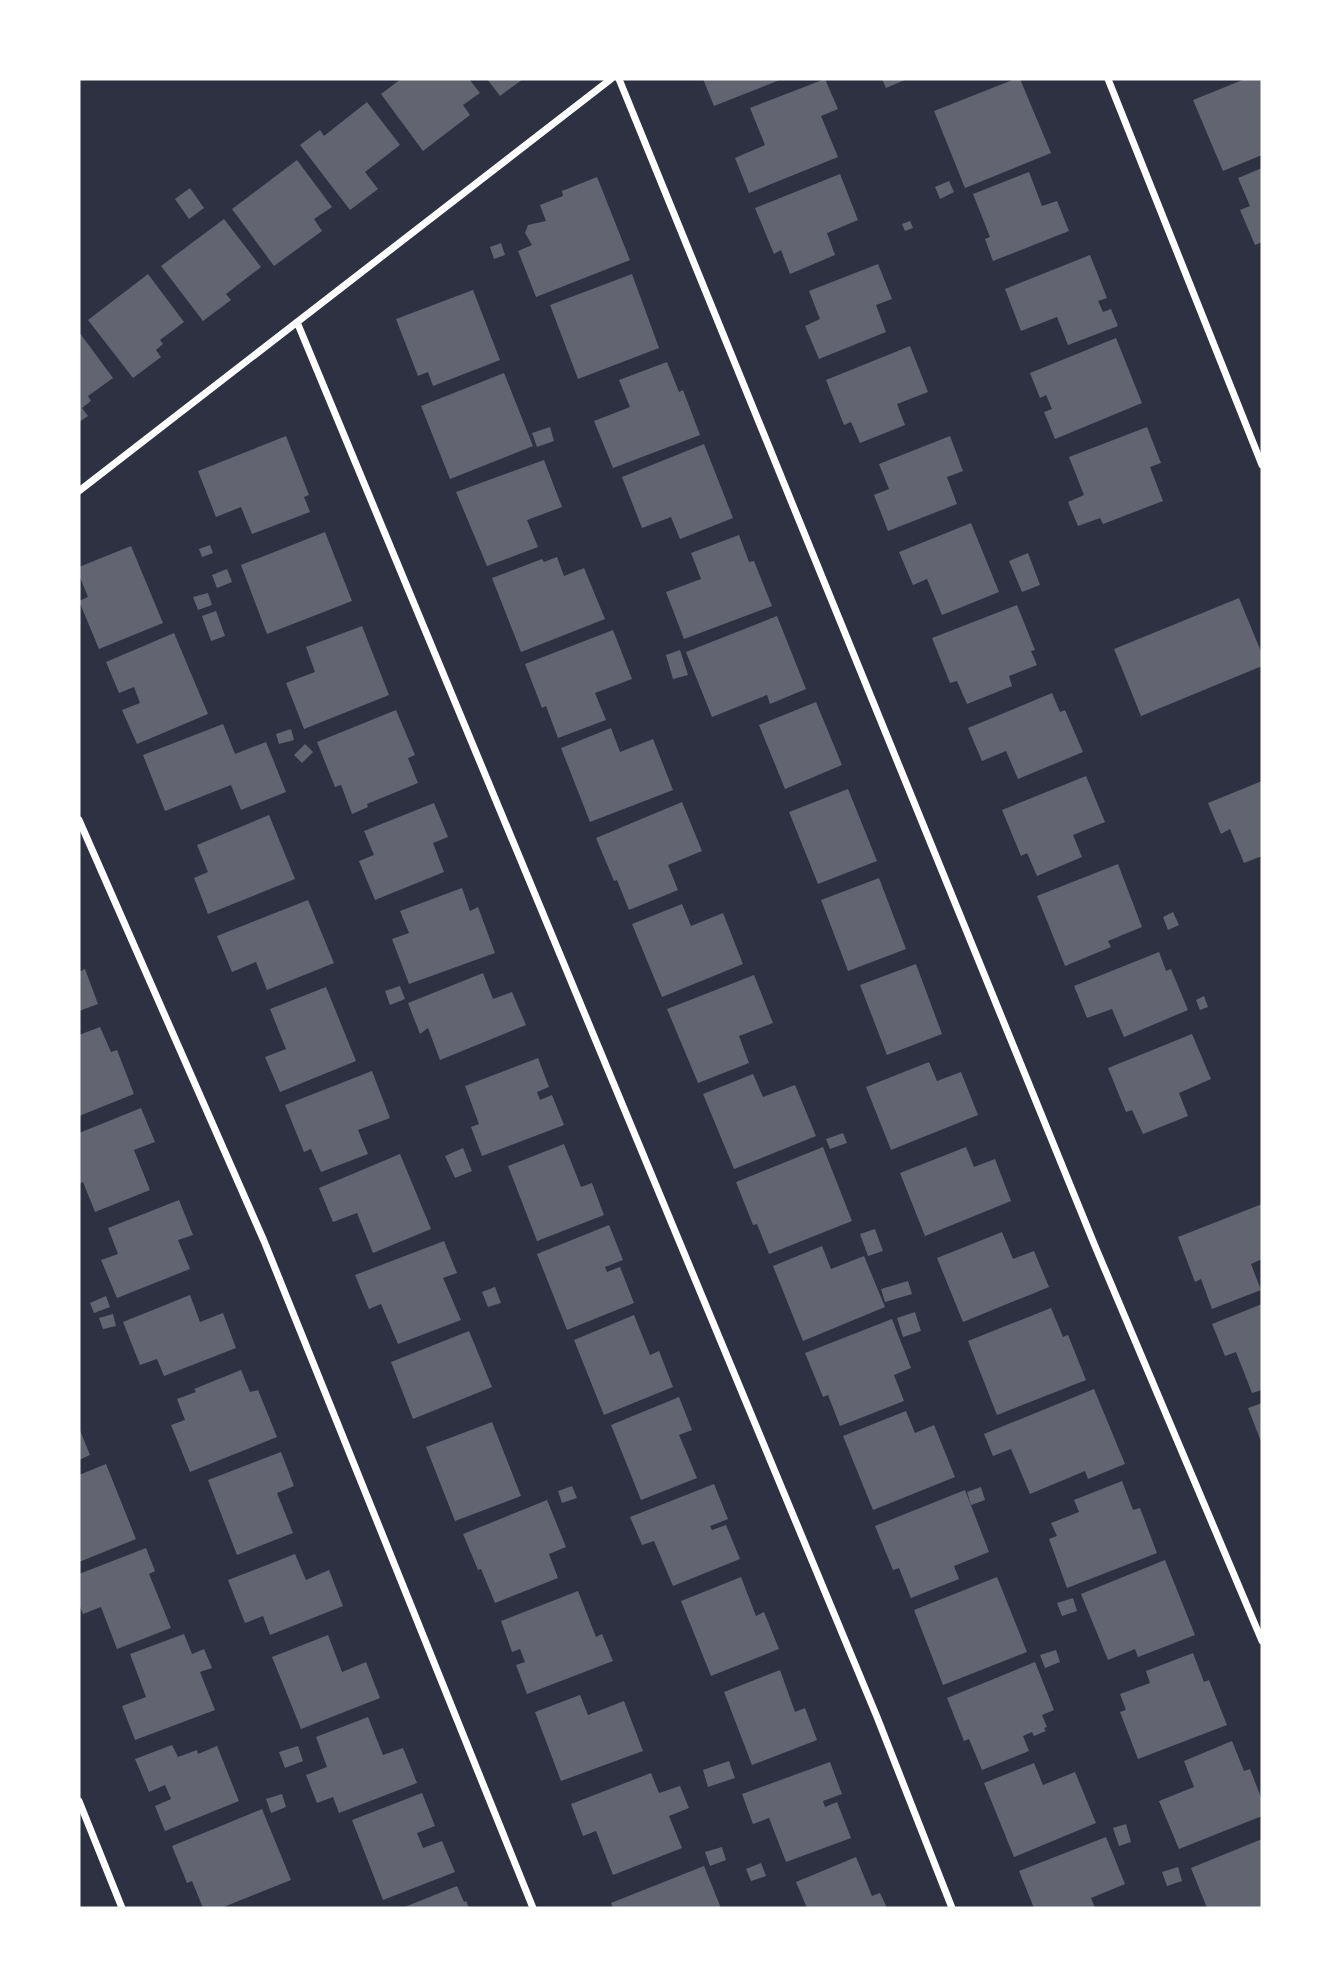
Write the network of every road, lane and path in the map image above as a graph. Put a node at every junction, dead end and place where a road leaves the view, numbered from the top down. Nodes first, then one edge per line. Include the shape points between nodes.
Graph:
1 (611, 79) edge
2 (619, 79) edge
3 (1108, 79) edge
4 (297, 322) junction
5 (1262, 466) edge
6 (79, 491) edge
7 (79, 820) edge
8 (1262, 1641) edge
9 (79, 1801) edge
10 (122, 1908) edge
11 (533, 1908) edge
12 (952, 1908) edge

1 - 4 street
2 - 8 street via 1095,1246
3 - 5 street
4 - 6 street
4 - 12 street
7 - 11 street via 264,1241
9 - 10 street

